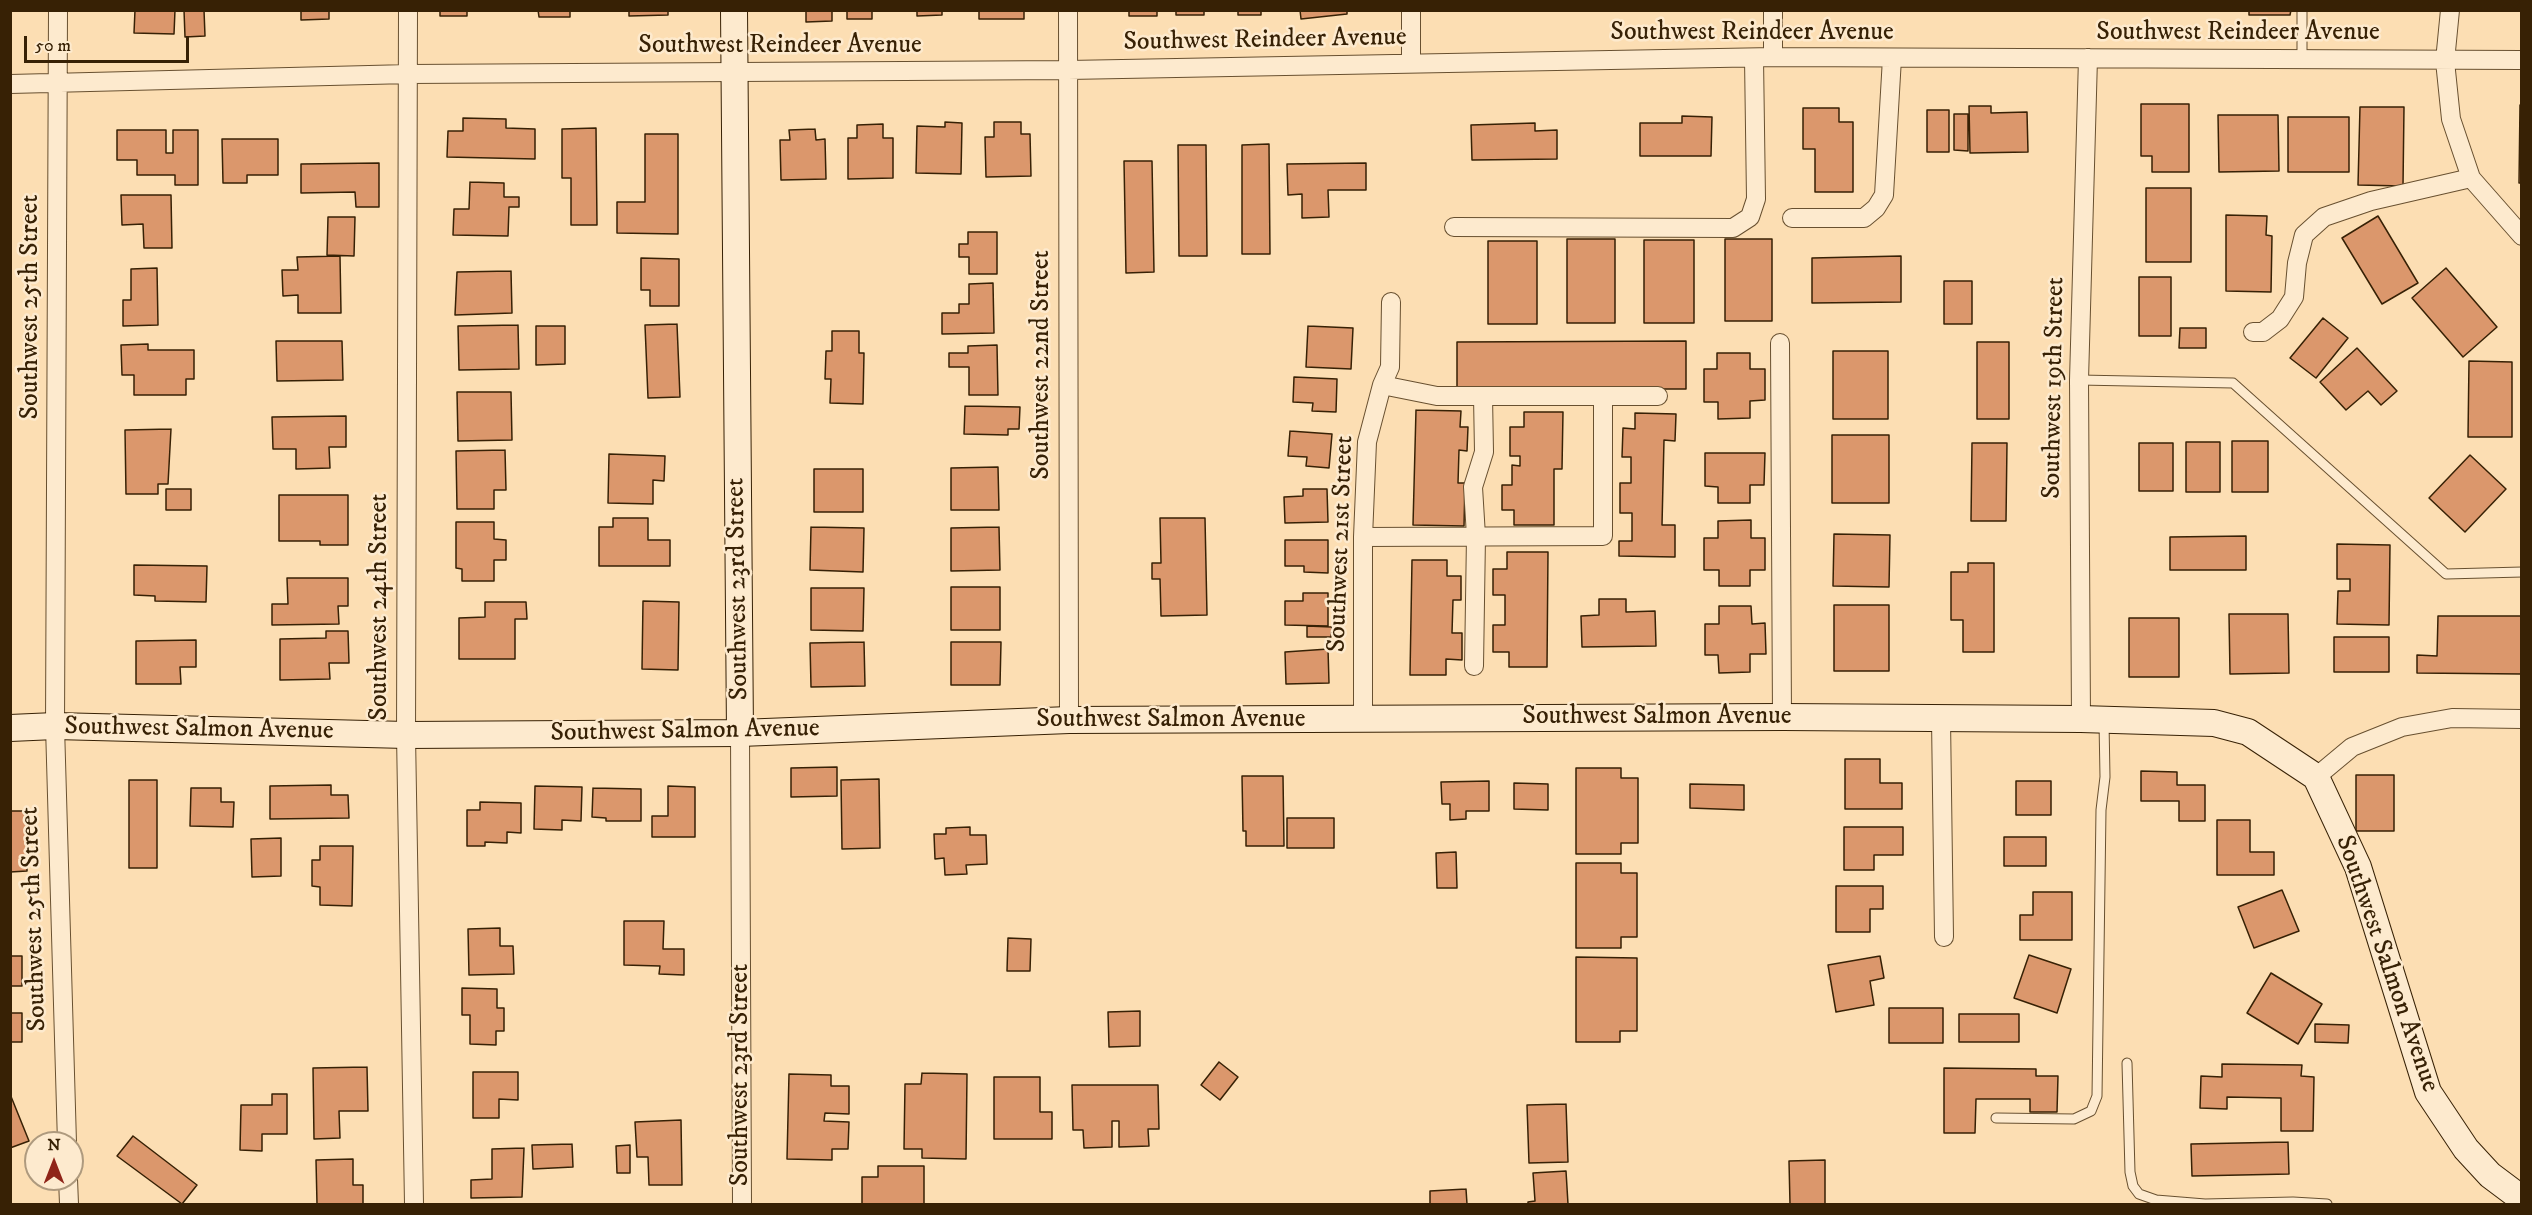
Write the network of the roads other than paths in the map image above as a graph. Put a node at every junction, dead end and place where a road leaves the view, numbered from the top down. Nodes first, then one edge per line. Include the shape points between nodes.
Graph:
1 (58, 10) edge
2 (408, 10) edge
3 (734, 10) edge
4 (1068, 10) edge
5 (1410, 10) edge
6 (1773, 10) edge
7 (2302, 10) edge
8 (2450, 10) edge
9 (1773, 57) junction
10 (1754, 58) junction
11 (1892, 58) junction
12 (2088, 58) junction
13 (2302, 59) junction
14 (2522, 60) edge
15 (2445, 61) junction
16 (1411, 63) junction
17 (1068, 70) junction
18 (735, 73) junction
19 (409, 74) junction
20 (10, 84) edge
21 (58, 84) junction
22 (2471, 178) junction
23 (1792, 218) dead end
24 (1454, 227) dead end
25 (2522, 236) edge
26 (1391, 302) dead end
27 (2253, 332) dead end
28 (1780, 343) dead end
29 (2079, 380) junction
30 (1382, 385) junction
31 (1483, 396) junction
32 (1603, 396) junction
33 (1658, 396) dead end
34 (1476, 536) junction
35 (1363, 537) junction
36 (2522, 572) edge
37 (1474, 666) dead end
38 (1782, 717) junction
39 (1363, 719) junction
40 (1941, 719) junction
41 (2092, 719) junction
42 (2522, 719) edge
43 (1069, 720) junction
44 (55, 726) junction
45 (10, 728) edge
46 (741, 733) junction
47 (406, 735) junction
48 (2316, 777) junction
49 (1944, 937) dead end
50 (2127, 1064) dead end
51 (1996, 1118) dead end
52 (67, 1131) edge
53 (2517, 1197) edge
54 (414, 1204) edge
55 (742, 1204) edge
56 (2205, 1204) edge
57 (2327, 1204) edge

1 - 21 street, Southwest 25th Street
2 - 19 street, Southwest 24th Street
3 - 18 main road, Southwest 23rd Street
4 - 17 street, Southwest 22nd Street
5 - 16 street
6 - 9 street
7 - 13 lane
8 - 15 street
9 - 10 street, Southwest Reindeer Avenue
9 - 11 street, Southwest Reindeer Avenue
10 - 16 street, Southwest Reindeer Avenue
10 - 24 street via 1756,199 1750,217 1733,228
11 - 12 street, Southwest Reindeer Avenue
11 - 23 street via 1884,195 1876,208 1864,218
12 - 13 street, Southwest Reindeer Avenue
12 - 29 street, Southwest 19th Street
13 - 15 street, Southwest Reindeer Avenue
14 - 15 street, Southwest Reindeer Avenue
15 - 22 street via 2451,119
16 - 17 street, Southwest Reindeer Avenue
17 - 18 street, Southwest Reindeer Avenue
17 - 43 street, Southwest 22nd Street
18 - 19 street, Southwest Reindeer Avenue
18 - 46 main road, Southwest 23rd Street
19 - 21 street, Southwest Reindeer Avenue
19 - 47 street, Southwest 24th Street
20 - 21 street, Southwest Reindeer Avenue
21 - 44 street, Southwest 25th Street
22 - 25 street
22 - 27 street via 2371,201 2324,217 2304,235 2294,297 2280,319 2263,332
26 - 30 street, Southwest 21st Street via 1390,367
28 - 38 street
29 - 36 lane via 2233,383 2446,574
29 - 41 street, Southwest 19th Street
30 - 31 street via 1437,396
30 - 35 street, Southwest 21st Street via 1367,442
31 - 32 street
31 - 34 street via 1484,452 1473,487
32 - 33 street
32 - 34 street via 1603,536
34 - 35 street
34 - 37 street
35 - 39 street, Southwest 21st Street
38 - 39 main road, Southwest Salmon Avenue
38 - 40 main road, Southwest Salmon Avenue
39 - 43 main road, Southwest Salmon Avenue
40 - 41 main road, Southwest Salmon Avenue
40 - 49 street
41 - 48 main road, Southwest Salmon Avenue via 2214,723 2248,732
41 - 51 lane via 2105,777 2101,810 2097,1096 2091,1111 2074,1119
42 - 48 street via 2452,718 2402,727 2352,747
43 - 46 main road, Southwest Salmon Avenue
44 - 45 main road, Southwest Salmon Avenue
44 - 47 main road, Southwest Salmon Avenue
44 - 52 street, Southwest 25th Street
46 - 47 main road, Southwest Salmon Avenue
46 - 55 street, Southwest 23rd Street
47 - 54 street, Southwest 24th Street
48 - 53 main road, Southwest Salmon Avenue via 2358,867 2428,1092 2466,1149
50 - 56 lane via 2133,1186 2139,1194 2156,1200
56 - 57 lane

